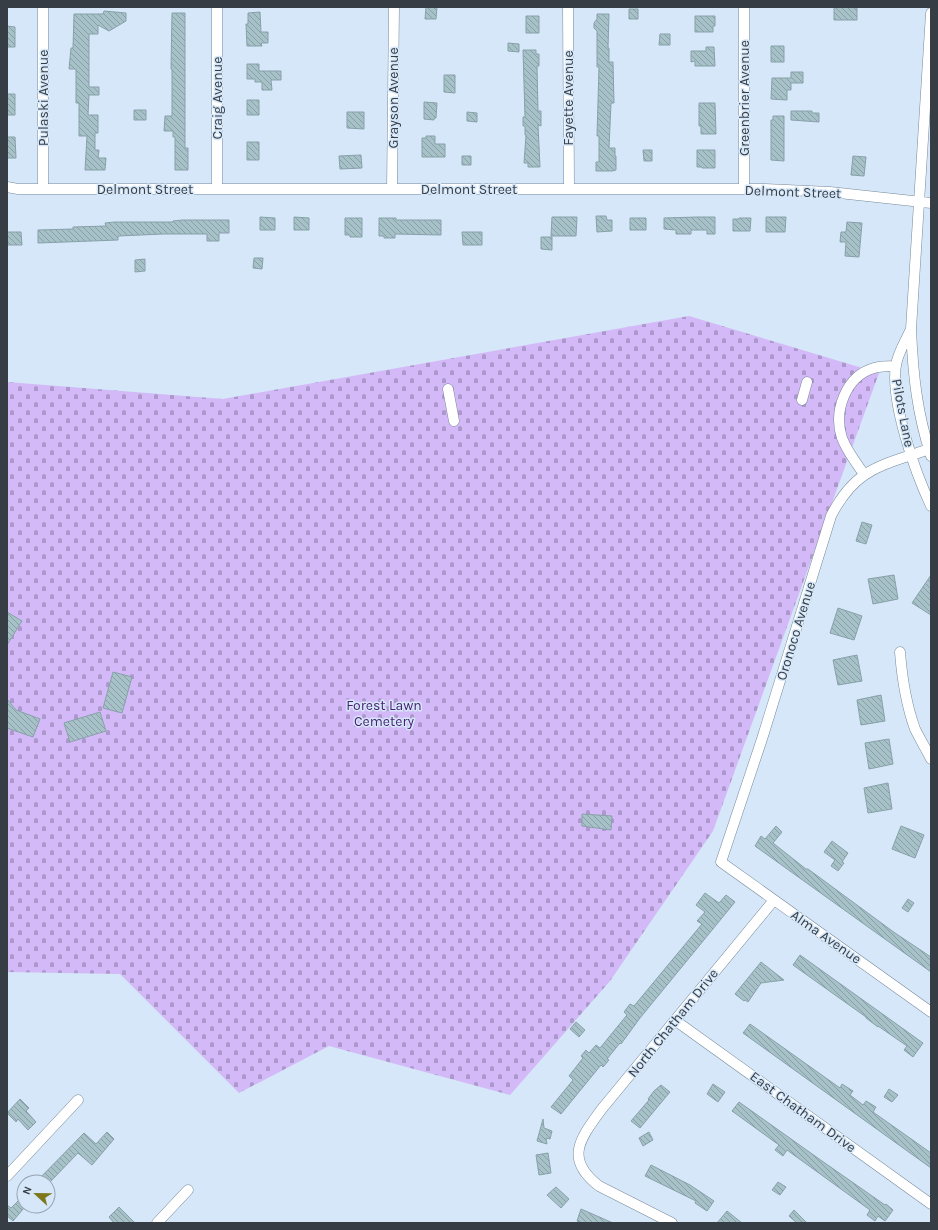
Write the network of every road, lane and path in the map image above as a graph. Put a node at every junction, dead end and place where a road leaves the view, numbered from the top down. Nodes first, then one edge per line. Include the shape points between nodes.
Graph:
1 (43, 7) edge
2 (217, 7) edge
3 (394, 7) edge
4 (568, 7) edge
5 (744, 7) edge
6 (931, 13) edge
7 (7, 187) edge
8 (44, 188) junction
9 (217, 189) junction
10 (392, 189) junction
11 (569, 189) junction
12 (744, 189) junction
13 (919, 202) junction
14 (931, 203) edge
15 (911, 329) junction
16 (896, 366) junction
17 (807, 382) dead end
18 (448, 389) dead end
19 (802, 400) dead end
20 (454, 421) dead end
21 (930, 453) edge
22 (911, 456) junction
23 (864, 474) junction
24 (931, 506) edge
25 (900, 652) dead end
26 (931, 759) edge
27 (721, 862) joint
28 (774, 900) junction
29 (931, 1012) edge
30 (676, 1020) junction
31 (78, 1100) dead end
32 (7, 1176) edge
33 (188, 1190) dead end
34 (931, 1204) edge
35 (157, 1223) edge
36 (672, 1223) edge

1 - 8 street, Pulaski Avenue
2 - 9 street, Craig Avenue
3 - 10 street, Grayson Avenue
4 - 11 street, Fayette Avenue
5 - 12 street, Greenbrier Avenue
6 - 13 street
7 - 8 street, Delmont Street
8 - 9 street, Delmont Street
9 - 10 street, Delmont Street
10 - 11 street, Delmont Street
11 - 12 street, Delmont Street
12 - 13 street, Delmont Street via 830,192
13 - 14 street, Delmont Street
13 - 15 street
15 - 16 street, Pilots Lane
15 - 21 street, Pilots Lane via 916,391 922,428
16 - 22 street, Pilots Lane via 898,401
16 - 23 street via 877,367 860,375 850,385 841,404 838,421 842,437
17 - 19 street
18 - 20 street
21 - 22 street, Oronoco Avenue
22 - 23 street, Oronoco Avenue via 884,464
22 - 24 street, Pilots Lane
23 - 27 street, Oronoco Avenue via 836,505 826,527 762,739
25 - 26 street via 910,714
27 - 28 street, Alma Avenue
28 - 29 street, Alma Avenue
28 - 30 street, North Chatham Drive
30 - 34 street, East Chatham Drive
30 - 36 street, North Chatham Drive via 601,1110 582,1137 579,1151 582,1168 599,1186
31 - 32 street
33 - 35 street

